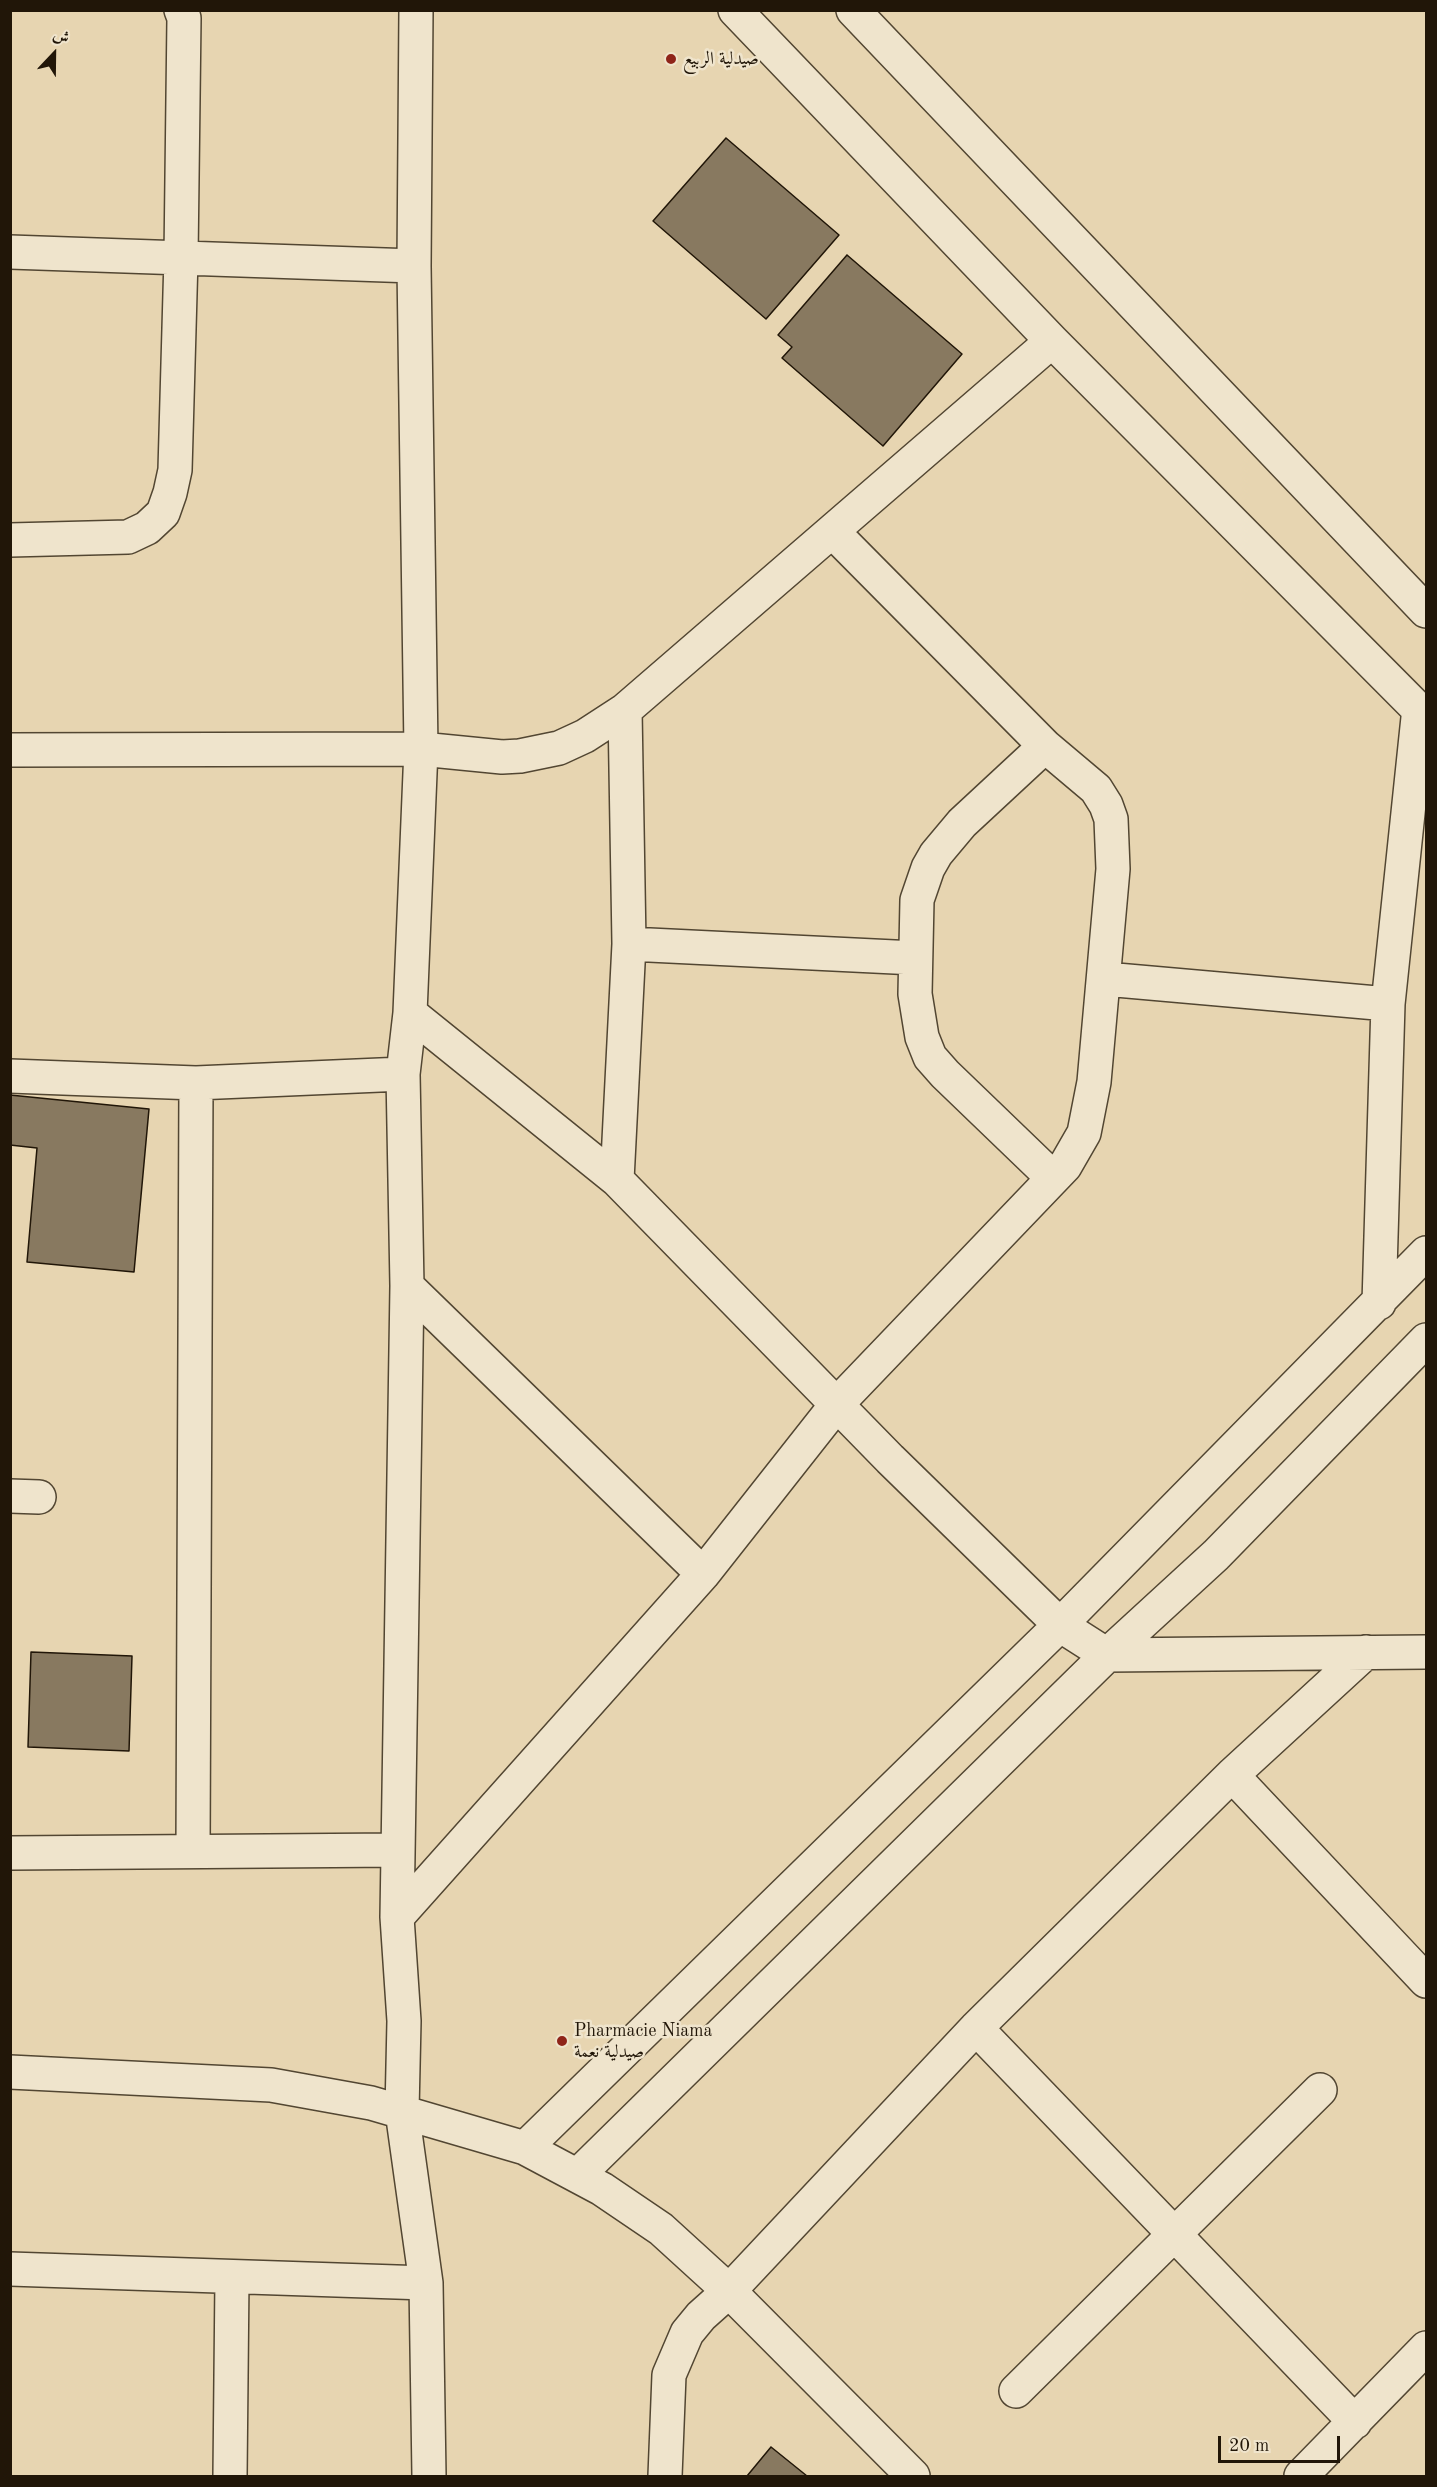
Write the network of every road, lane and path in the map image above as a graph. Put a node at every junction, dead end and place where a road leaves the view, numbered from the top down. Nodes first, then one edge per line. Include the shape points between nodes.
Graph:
1 (182, 10) edge
2 (416, 10) edge
3 (735, 10) edge
4 (853, 10) edge
5 (10, 252) edge
6 (181, 258) junction
7 (414, 266) junction
8 (1052, 341) junction
9 (833, 532) junction
10 (10, 540) edge
11 (1426, 611) edge
12 (625, 711) junction
13 (1423, 713) edge
14 (1045, 747) junction
15 (421, 749) junction
16 (10, 750) edge
17 (629, 944) junction
18 (915, 958) junction
19 (1106, 980) junction
20 (1388, 1004) junction
21 (410, 1013) junction
22 (402, 1074) junction
23 (10, 1076) edge
24 (196, 1083) junction
25 (1052, 1177) junction
26 (617, 1179) junction
27 (1426, 1253) edge
28 (407, 1286) junction
29 (1379, 1303) junction
30 (1426, 1340) edge
31 (837, 1404) junction
32 (703, 1574) junction
33 (1059, 1625) junction
34 (1366, 1652) junction
35 (1426, 1652) edge
36 (1107, 1655) junction
37 (1232, 1775) junction
38 (397, 1850) junction
39 (193, 1851) junction
40 (10, 1852) edge
41 (397, 1917) junction
42 (1426, 1981) edge
43 (976, 2028) junction
44 (10, 2072) edge
45 (1320, 2090) dead end
46 (402, 2111) junction
47 (525, 2148) junction
48 (578, 2175) junction
49 (1173, 2235) junction
50 (10, 2269) edge
51 (232, 2278) junction
52 (426, 2283) junction
53 (729, 2291) junction
54 (1426, 2348) edge
55 (1016, 2391) dead end
56 (1354, 2422) junction
57 (230, 2476) edge
58 (429, 2476) edge
59 (665, 2476) edge
60 (913, 2476) edge
61 (1300, 2476) edge

1 - 6 street
2 - 7 street
3 - 8 street
4 - 11 street
5 - 6 street
6 - 7 street
6 - 10 street via 175,470 163,513 147,528 128,537
7 - 15 street
8 - 9 street
8 - 13 street
9 - 12 street
9 - 14 street
12 - 15 street via 585,736 538,753 502,757
12 - 17 street
13 - 20 street
14 - 18 street via 962,823 936,854 917,900
14 - 19 street via 1096,789 1109,812 1113,869
15 - 16 street
15 - 21 street
17 - 18 street
17 - 26 street
18 - 25 street via 917,1016 930,1057
19 - 20 street
19 - 25 street via 1089,1116 1077,1149
20 - 29 street
21 - 22 street
21 - 26 street
22 - 24 street
22 - 28 street
23 - 24 street
24 - 39 street
25 - 31 street
26 - 31 street
27 - 29 street
28 - 32 street
28 - 38 street
29 - 33 street
30 - 36 street via 1216,1555
31 - 32 street
31 - 33 street
32 - 41 street
33 - 36 street
33 - 47 street
34 - 35 street
34 - 36 street
34 - 37 street
36 - 48 street
37 - 42 street
37 - 43 street
38 - 39 street
38 - 41 street
39 - 40 street
41 - 46 street via 404,2021
43 - 49 street
43 - 53 street
44 - 46 street via 271,2085
45 - 49 street
46 - 47 street
46 - 52 street
47 - 48 street
48 - 53 street via 642,2215
49 - 55 street
49 - 56 street
50 - 51 street
51 - 52 street
51 - 57 street
52 - 58 street
53 - 59 street via 687,2333 673,2362 667,2400
53 - 60 street
54 - 56 street
56 - 61 street

